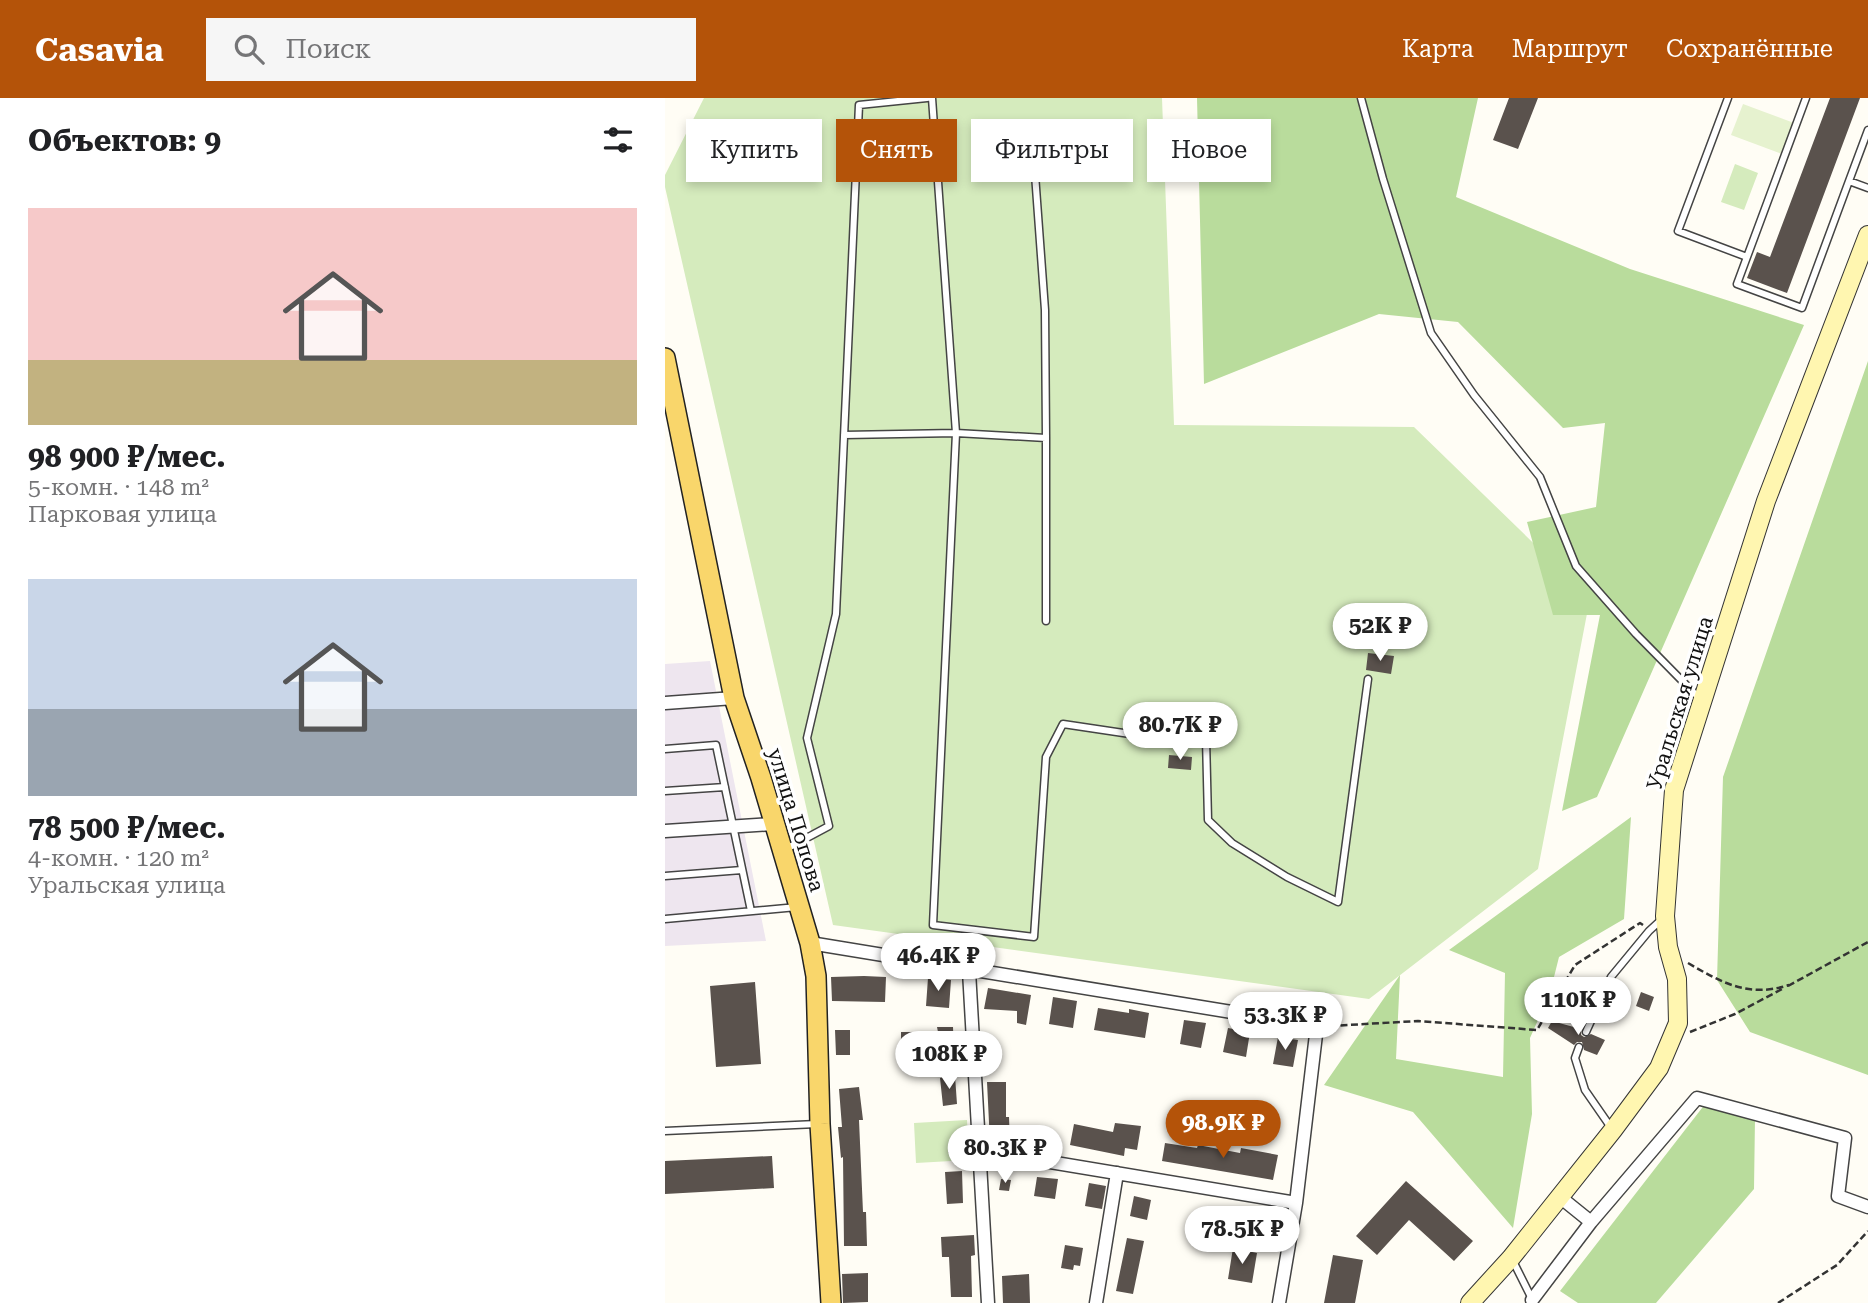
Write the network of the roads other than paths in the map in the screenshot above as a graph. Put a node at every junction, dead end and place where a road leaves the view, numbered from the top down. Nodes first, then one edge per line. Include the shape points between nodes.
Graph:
1 (929, 98) edge
2 (1361, 98) edge
3 (1728, 98) edge
4 (1806, 98) edge
5 (1868, 130) edge
6 (1849, 181) junction
7 (1036, 182) edge
8 (1868, 188) edge
9 (1868, 235) edge
10 (1747, 257) junction
11 (665, 358) edge
12 (956, 433) junction
13 (844, 435) junction
14 (1046, 438) junction
15 (1046, 621) dead end
16 (1368, 679) dead end
17 (734, 698) junction
18 (1702, 701) junction
19 (665, 703) edge
20 (665, 749) edge
21 (725, 787) junction
22 (665, 791) edge
23 (773, 824) junction
24 (733, 827) junction
25 (665, 831) edge
26 (782, 851) junction
27 (742, 870) junction
28 (665, 876) edge
29 (799, 906) junction
30 (751, 911) junction
31 (1665, 916) junction
32 (665, 919) edge
33 (810, 943) junction
34 (969, 971) junction
35 (1586, 1031) dead end
36 (1579, 1047) dead end
37 (820, 1124) junction
38 (665, 1130) edge
39 (1613, 1130) junction
40 (978, 1150) junction
41 (1117, 1173) junction
42 (1560, 1197) junction
43 (1296, 1203) junction
44 (1868, 1207) edge
45 (1591, 1222) junction
46 (1511, 1258) junction
47 (1532, 1302) edge
48 (831, 1303) edge
49 (988, 1303) edge
50 (1096, 1303) edge
51 (1279, 1303) edge
52 (1470, 1303) edge

1 - 12 lane
1 - 13 lane via 859,105
2 - 18 lane via 1431,333 1540,477 1576,566
3 - 10 lane via 1678,231
4 - 10 lane
5 - 6 lane
6 - 8 lane
6 - 10 lane via 1802,308 1737,284
7 - 14 lane via 1045,310
9 - 18 street, Уральская улица via 1766,501
11 - 17 main road, улица Попова
12 - 13 lane
12 - 14 lane
12 - 16 lane via 933,925 1034,937 1046,757 1063,724 1130,734 1157,725 1206,738 1208,820 1243,850 1338,902
13 - 26 lane via 836,614 807,738 829,826
14 - 15 lane
17 - 19 street
17 - 23 main road, улица Попова
18 - 31 street, Уральская улица via 1674,790
20 - 21 lane via 716,745
21 - 22 lane
21 - 24 lane
23 - 24 street
23 - 26 main road, улица Попова
24 - 25 street
24 - 27 lane
26 - 29 main road, улица Попова
27 - 28 lane
27 - 30 lane
29 - 30 lane
29 - 33 main road, улица Попова
30 - 32 lane
31 - 35 lane via 1611,977
31 - 39 street, Уральская улица via 1677,979 1678,1023 1659,1068
33 - 34 street
33 - 37 main road, улица Попова via 816,976
34 - 40 street
34 - 43 street via 1317,1026
36 - 39 lane via 1575,1058 1585,1090
37 - 38 lane
37 - 48 main road, улица Попова
39 - 42 street, Уральская улица
40 - 41 street
40 - 49 street
41 - 43 street
41 - 50 street
42 - 45 street
42 - 46 street, Уральская улица
43 - 51 street
44 - 45 street via 1838,1196 1845,1138 1697,1098
45 - 47 street
46 - 47 lane
46 - 52 street, Уральская улица

